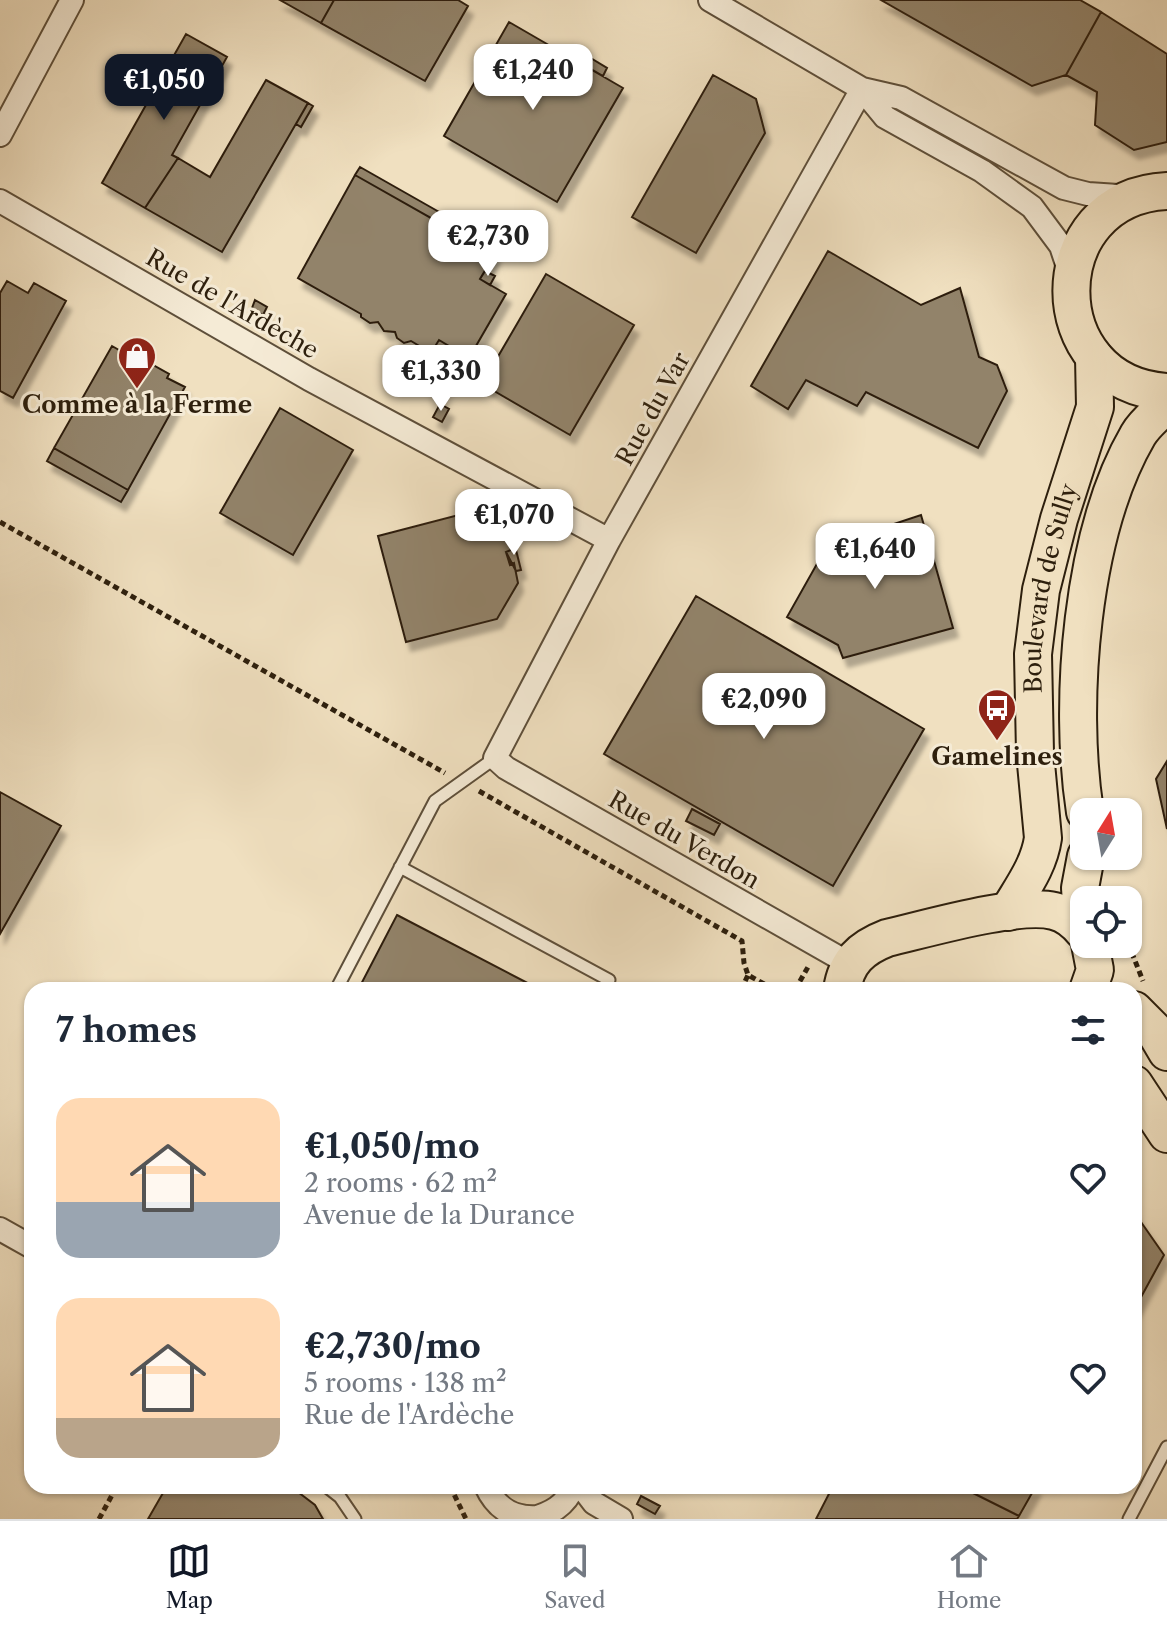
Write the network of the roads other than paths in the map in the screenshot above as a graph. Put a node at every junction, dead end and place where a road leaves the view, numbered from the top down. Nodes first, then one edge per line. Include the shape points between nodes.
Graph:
1 (72, 0) edge
2 (723, 3) edge
3 (862, 89) junction
4 (0, 135) edge
5 (1151, 194) edge
6 (0, 201) edge
7 (1071, 278) junction
8 (1094, 357) junction
9 (1167, 392) edge
10 (1167, 404) edge
11 (609, 540) junction
12 (495, 758) junction
13 (1084, 798) edge
14 (400, 867) junction
15 (1083, 870) edge
16 (1008, 912) junction
17 (1092, 959) edge
18 (846, 977) edge
19 (609, 980) dead end
20 (340, 982) edge
21 (1142, 1018) edge
22 (1167, 1052) edge
23 (1142, 1096) edge
24 (1167, 1134) edge
25 (0, 1229) edge
26 (24, 1242) edge
27 (1167, 1447) edge
28 (336, 1494) edge
29 (489, 1494) edge
30 (491, 1494) edge
31 (570, 1494) edge
32 (587, 1494) edge
33 (612, 1514) edge
34 (542, 1515) edge
35 (355, 1519) edge
36 (493, 1519) edge
37 (1129, 1519) edge

1 - 4 street
2 - 3 street
3 - 5 street via 901,98 1064,188 1088,194
3 - 7 street via 885,117 982,171 1032,207 1061,246
3 - 11 street, Rue du Var
5 - 7 main road, Boulevard de Sully via 1111,211 1091,230
6 - 11 street, Rue de l'Ardèche via 309,379
7 - 8 main road, Boulevard de Sully via 1074,320
8 - 9 main road, Boulevard de Sully via 1128,383
8 - 16 main road, Boulevard de Sully via 1095,407 1055,533 1033,654 1043,838 1033,871
10 - 13 main road, Boulevard de Sully via 1138,435 1119,475 1091,571 1079,680
11 - 12 street, Rue du Var
12 - 14 lane via 435,801
12 - 18 street, Rue du Verdon
14 - 19 lane
14 - 20 lane
15 - 17 main road via 1080,888
16 - 17 main road via 1051,910 1069,917
16 - 18 main road via 869,945
21 - 22 main road
23 - 24 main road
25 - 26 street
27 - 37 lane
28 - 35 lane
29 - 36 street
30 - 34 street via 510,1513
31 - 34 street
32 - 33 street
33 - 34 street via 571,1506

